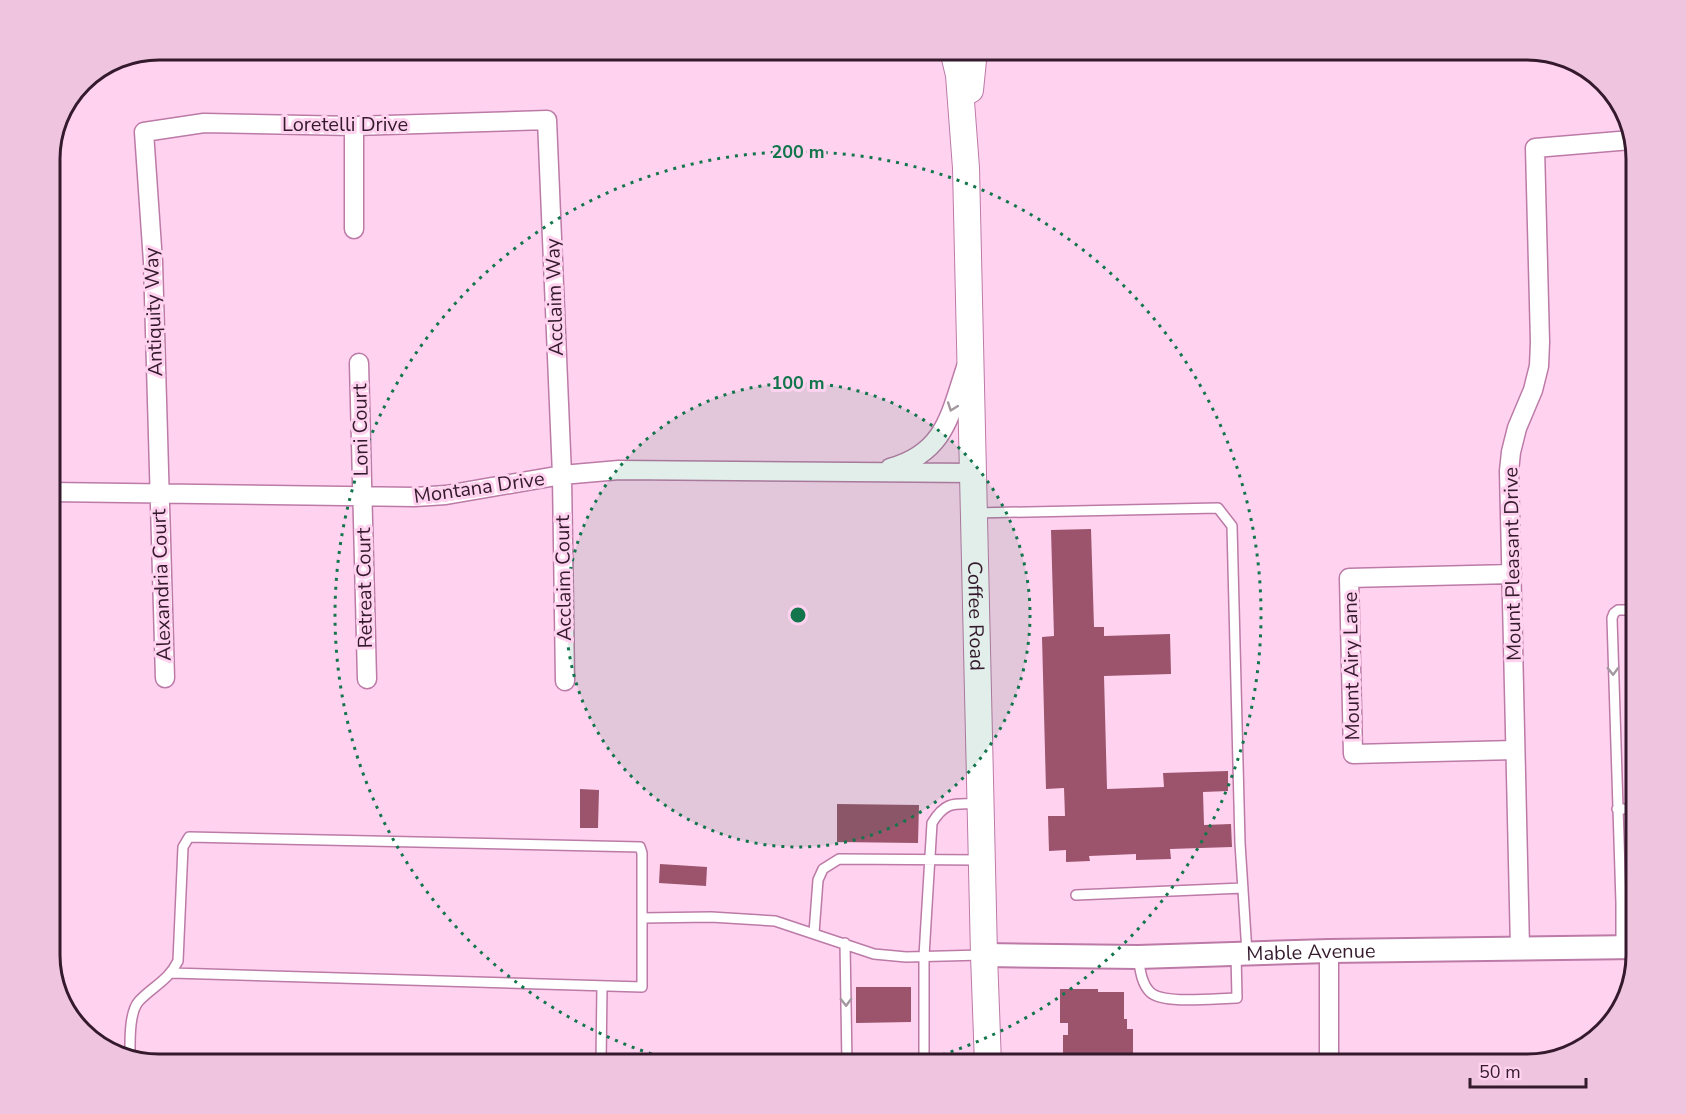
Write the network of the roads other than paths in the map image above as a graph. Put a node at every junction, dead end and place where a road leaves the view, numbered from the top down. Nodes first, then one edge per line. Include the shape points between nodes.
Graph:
1 (941, 60) edge
2 (955, 60) edge
3 (972, 60) edge
4 (547, 120) joint
5 (354, 126) junction
6 (144, 132) joint
7 (1624, 141) edge
8 (966, 168) junction
9 (354, 229) dead end
10 (971, 351) junction
11 (359, 363) dead end
12 (871, 472) junction
13 (974, 473) junction
14 (562, 475) junction
15 (60, 492) edge
16 (158, 492) junction
17 (362, 496) junction
18 (975, 513) junction
19 (1512, 574) junction
20 (1626, 610) edge
21 (165, 678) dead end
22 (367, 679) dead end
23 (565, 681) dead end
24 (1515, 750) junction
25 (981, 804) junction
26 (1617, 809) junction
27 (1626, 809) edge
28 (929, 860) junction
29 (982, 860) junction
30 (1243, 888) junction
31 (1076, 895) dead end
32 (642, 918) junction
33 (1626, 930) edge
34 (814, 933) junction
35 (845, 943) junction
36 (1626, 947) edge
37 (1520, 948) junction
38 (1329, 951) junction
39 (1241, 954) junction
40 (984, 955) junction
41 (924, 956) junction
42 (1138, 957) junction
43 (172, 974) junction
44 (602, 986) junction
45 (130, 1050) edge
46 (601, 1054) edge
47 (847, 1054) edge
48 (924, 1054) edge
49 (988, 1054) edge
50 (1329, 1054) edge

1 - 8 main road
2 - 8 main road, Coffee Road
3 - 8 main road, Coffee Road
4 - 5 street, Loretelli Drive
4 - 14 street, Acclaim Way
5 - 6 street, Loretelli Drive via 204,123
5 - 9 street
6 - 16 street, Antiquity Way via 153,262
7 - 19 street, Mount Pleasant Drive via 1535,148 1540,350 1533,390 1511,452
8 - 10 main road, Coffee Road
10 -> 12 street, Montana Drive via 941,435 921,455
10 - 13 main road, Coffee Road
11 - 17 street, Loni Court
12 - 13 street, Montana Drive
12 - 14 street, Montana Drive via 619,470
13 - 18 main road, Coffee Road
14 - 17 street, Montana Drive via 446,495
14 - 23 street, Acclaim Court
15 - 16 street, Montana Drive
16 - 17 street, Montana Drive
16 - 21 street, Alexandria Court
17 - 22 street, Retreat Court
18 - 25 main road, Coffee Road
18 - 30 lane via 1218,508 1232,526
19 - 24 street, Mount Pleasant Drive
19 - 24 street, Mount Airy Lane via 1349,578 1353,754
20 -> 26 lane via 1618,610 1612,618
24 - 37 street, Mount Pleasant Drive
25 - 28 lane via 949,804 939,811 932,823
25 - 29 main road, Coffee Road
26 - 27 lane
26 - 33 lane
28 - 29 lane
28 - 34 lane via 839,859 823,868 818,880
28 - 41 lane
29 - 40 main road, Coffee Road
30 - 31 lane
30 - 39 lane
32 - 34 lane via 775,921
32 - 43 lane via 640,847 189,837 183,847 178,961
32 - 44 lane via 642,987
34 - 35 lane
35 - 41 lane via 874,954
35 -> 47 lane
36 - 37 street, Mable Avenue
37 - 38 street, Mable Avenue
38 - 39 street, Mable Avenue
38 - 50 street
39 - 42 street, Mable Avenue
39 - 42 lane via 1237,998 1164,999 1150,992 1142,978
40 - 41 lane
40 - 42 street, Mable Avenue
40 - 49 main road, Coffee Road
41 - 48 lane
43 - 44 lane
43 - 45 lane via 138,1003 131,1025
44 - 46 lane

